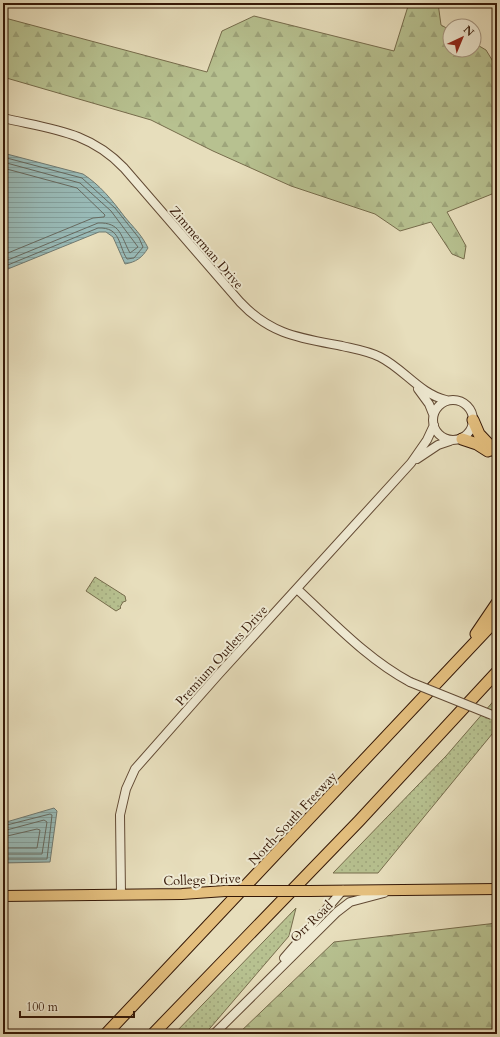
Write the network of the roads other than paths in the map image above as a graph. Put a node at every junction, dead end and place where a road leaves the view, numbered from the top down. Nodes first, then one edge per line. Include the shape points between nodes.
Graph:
1 (3, 118) edge
2 (405, 376) junction
3 (446, 400) junction
4 (434, 414) junction
5 (473, 420) junction
6 (434, 425) junction
7 (462, 439) junction
8 (450, 441) junction
9 (497, 453) edge
10 (497, 458) edge
11 (411, 463) junction
12 (297, 589) junction
13 (497, 603) edge
14 (497, 620) edge
15 (456, 663) junction
16 (497, 672) edge
17 (495, 716) edge
18 (497, 888) edge
19 (397, 889) junction
20 (343, 890) junction
21 (121, 894) junction
22 (3, 896) edge
23 (255, 992) junction
24 (106, 1034) edge
25 (153, 1034) edge
26 (214, 1034) edge

1 - 2 street, Zimmerman Drive via 71,134 105,150 124,168 240,302 261,322 295,336 371,353 395,366
2 - 3 street, Zimmerman Drive via 433,396
2 - 4 street, Zimmerman Drive via 423,395
3 - 4 street via 437,407
3 - 5 street via 464,403 470,410
4 - 6 street
5 - 7 street via 470,431
5 - 9 highway via 482,438
6 - 8 street via 438,435
6 - 11 street, Premium Outlets Drive
7 - 8 street
7 - 10 highway via 484,448
8 - 11 street, Premium Outlets Drive via 438,445
11 - 12 street, Premium Outlets Drive
12 - 17 street, bridge via 388,670 410,682
12 - 21 street, Premium Outlets Drive via 148,752 136,769 126,789 120,815
13 - 15 highway
14 - 15 highway, North-South Freeway
15 - 24 highway, North-South Freeway
16 - 25 highway via 359,821
18 - 19 main road, College Drive
19 - 20 main road, College Drive
19 - 23 street, Orr Road via 343,906
20 - 21 main road, College Drive, bridge
20 - 23 street, Orr Road
21 - 22 main road, College Drive
23 - 26 street, Orr Road

